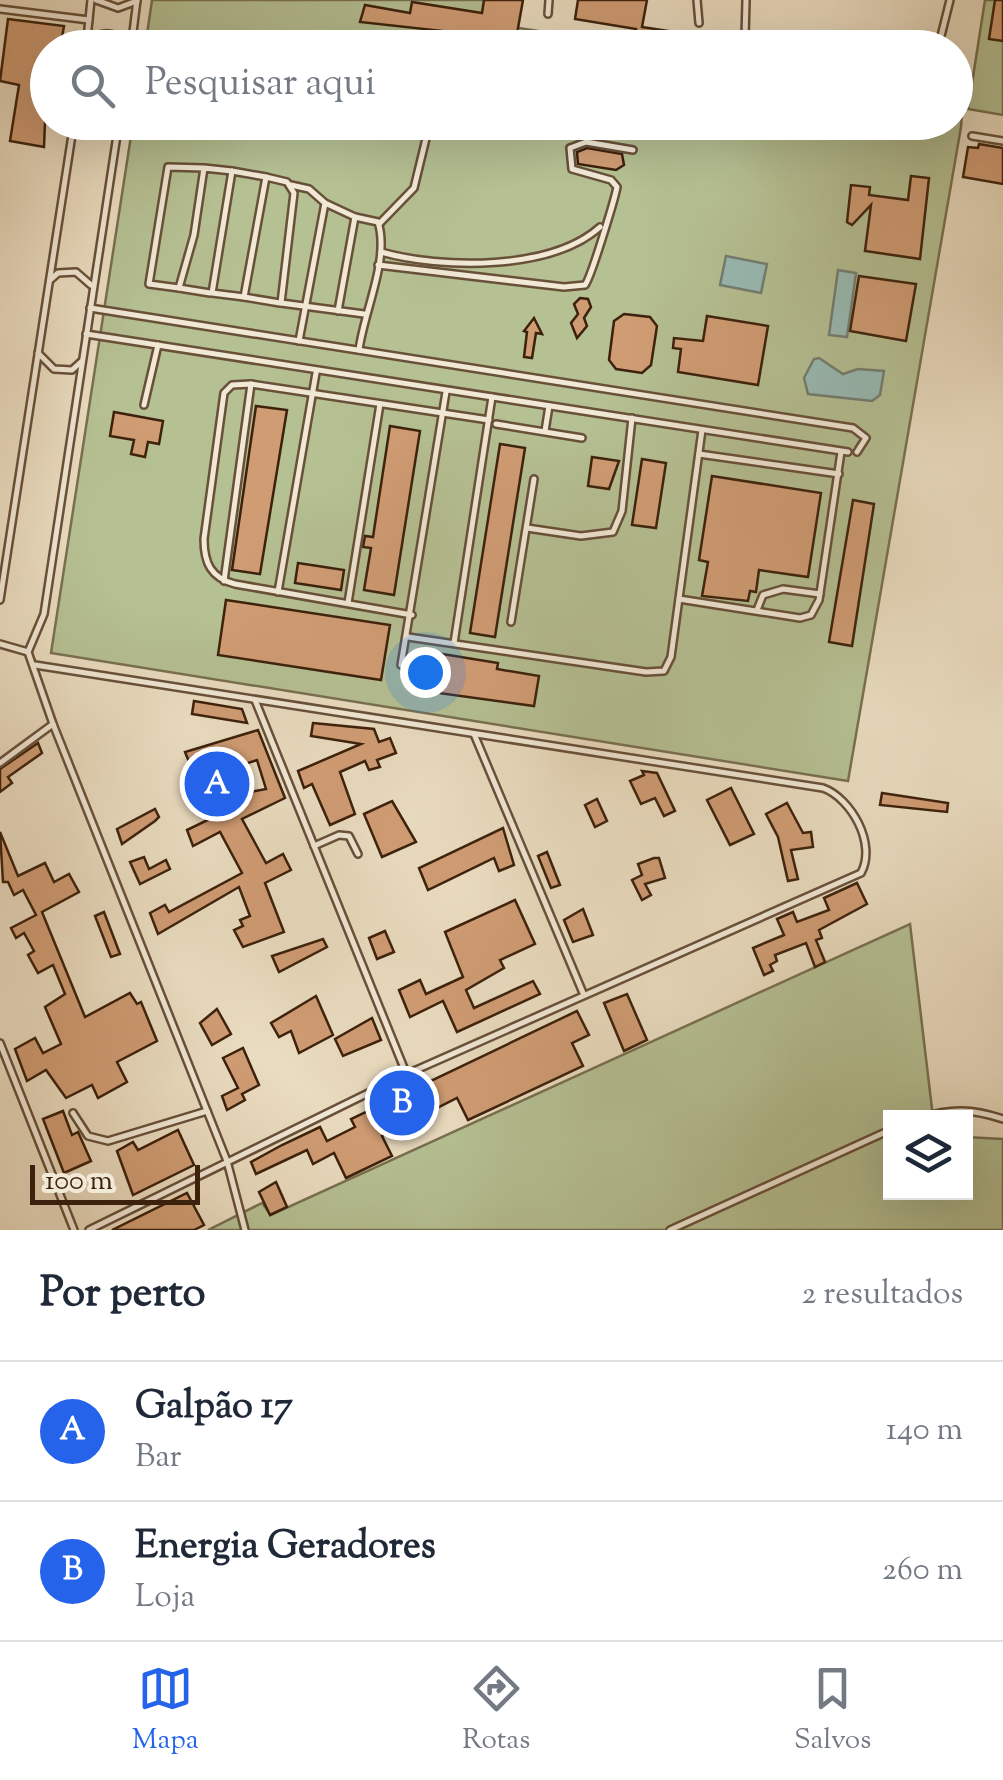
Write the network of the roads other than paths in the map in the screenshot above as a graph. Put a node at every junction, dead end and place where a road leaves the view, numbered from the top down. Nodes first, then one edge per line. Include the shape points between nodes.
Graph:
1 (94, 0) edge
2 (137, 0) edge
3 (548, 0) edge
4 (697, 0) edge
5 (746, 0) edge
6 (950, 0) edge
7 (0, 9) edge
8 (548, 14) dead end
9 (89, 20) junction
10 (699, 23) dead end
11 (88, 30) edge
12 (132, 30) edge
13 (744, 30) edge
14 (942, 30) edge
15 (973, 136) edge
16 (71, 140) edge
17 (116, 140) edge
18 (426, 140) edge
19 (1003, 142) edge
20 (633, 150) dead end
21 (204, 168) junction
22 (232, 171) junction
23 (266, 177) junction
24 (291, 185) junction
25 (325, 203) junction
26 (356, 218) junction
27 (380, 223) junction
28 (602, 225) junction
29 (380, 252) junction
30 (401, 255) junction
31 (482, 263) junction
32 (378, 264) junction
33 (401, 268) junction
34 (484, 276) junction
35 (48, 281) junction
36 (93, 288) junction
37 (179, 288) junction
38 (212, 293) junction
39 (244, 297) junction
40 (280, 303) junction
41 (90, 308) junction
42 (305, 308) junction
43 (338, 311) junction
44 (364, 314) junction
45 (86, 334) junction
46 (299, 341) junction
47 (158, 345) junction
48 (37, 350) junction
49 (359, 350) junction
50 (82, 361) junction
51 (316, 372) junction
52 (250, 384) junction
53 (446, 391) junction
54 (312, 393) junction
55 (492, 397) junction
56 (380, 404) junction
57 (144, 405) dead end
58 (549, 406) junction
59 (441, 413) junction
60 (632, 418) junction
61 (489, 420) junction
62 (496, 424) dead end
63 (702, 430) junction
64 (545, 431) junction
65 (582, 438) dead end
66 (858, 452) dead end
67 (700, 454) junction
68 (839, 474) junction
69 (534, 479) dead end
70 (527, 528) junction
71 (224, 581) junction
72 (278, 592) junction
73 (820, 594) junction
74 (679, 599) junction
75 (0, 600) edge
76 (348, 603) junction
77 (758, 610) junction
78 (412, 615) junction
79 (511, 622) dead end
80 (0, 632) edge
81 (408, 637) junction
82 (454, 643) junction
83 (2, 644) edge
84 (28, 652) junction
85 (35, 666) junction
86 (401, 666) dead end
87 (256, 700) junction
88 (53, 724) junction
89 (474, 734) junction
90 (0, 763) edge
91 (314, 846) junction
92 (358, 854) dead end
93 (583, 993) junction
94 (0, 1044) edge
95 (406, 1074) junction
96 (206, 1110) junction
97 (973, 1110) edge
98 (73, 1112) dead end
99 (1003, 1119) edge
100 (883, 1133) edge
101 (227, 1161) junction
102 (74, 1230) edge
103 (89, 1230) edge
104 (245, 1230) edge
105 (670, 1230) edge

1 - 2 lane via 118,8
1 - 9 lane
2 - 12 lane
3 - 8 lane
4 - 10 lane
5 - 13 lane
6 - 14 lane
7 - 9 lane
9 - 11 lane
15 - 19 lane
16 - 35 lane
17 - 36 lane
18 - 27 lane via 414,188
20 - 28 lane via 586,142 570,148 572,169 616,187
21 - 22 lane
21 - 37 lane
21 - 37 lane via 172,165 166,171 149,284
22 - 23 lane
22 - 38 lane
23 - 24 lane
23 - 39 lane
24 - 25 lane
24 - 40 lane
25 - 26 lane
25 - 42 lane
26 - 27 lane
26 - 43 lane
27 - 29 lane
28 - 31 lane via 562,248
28 - 34 lane via 585,285
29 - 30 lane
29 - 32 lane
30 - 31 lane
30 - 33 lane
31 - 34 lane
32 - 33 lane
32 - 44 lane
33 - 34 lane
35 - 36 lane via 76,272
35 - 48 lane
36 - 41 lane
37 - 38 lane
38 - 39 lane
39 - 40 lane
40 - 42 lane
41 - 45 lane
41 - 46 lane
42 - 43 lane
42 - 46 lane
43 - 44 lane
44 - 49 lane
45 - 47 lane
45 - 50 lane
46 - 49 lane
47 - 51 lane
47 - 57 lane
48 - 50 lane via 54,369 72,370
48 - 75 lane
49 - 66 lane via 853,428 866,438
50 - 84 lane via 44,614
51 - 53 lane
51 - 54 lane
52 - 54 lane
52 - 71 lane
52 - 71 lane via 224,393 204,538 209,568
53 - 55 lane
53 - 59 lane
54 - 56 lane
54 - 72 lane
55 - 58 lane
55 - 61 lane
56 - 59 lane
56 - 76 lane
58 - 60 lane
58 - 64 lane
59 - 61 lane
59 - 78 lane
60 - 63 lane
60 - 70 lane via 622,511 613,532 581,536
61 - 82 lane
62 - 64 lane
63 - 67 lane
63 - 68 lane via 845,451
64 - 65 lane
67 - 68 lane
67 - 74 lane
68 - 73 lane
69 - 70 lane
70 - 79 lane
71 - 72 lane
72 - 76 lane
73 - 77 lane via 777,589 763,595
73 - 77 lane via 818,608 807,617
74 - 77 lane
74 - 82 lane via 671,657 660,673
76 - 78 lane
78 - 81 lane
80 - 83 lane
81 - 82 lane
81 - 86 lane
83 - 84 lane
84 - 85 lane
85 - 87 lane
85 - 88 lane
87 - 89 lane
87 - 91 lane
88 - 90 lane
88 - 96 lane
89 - 93 lane
89 - 93 lane via 823,788 838,793 860,829 867,850 861,872
91 - 92 lane via 348,836
91 - 95 lane
93 - 95 lane
94 - 102 lane
95 - 101 lane
96 - 98 lane via 108,1141 88,1136
96 - 101 lane
97 - 99 lane
100 - 105 lane
101 - 103 lane
101 - 104 lane

